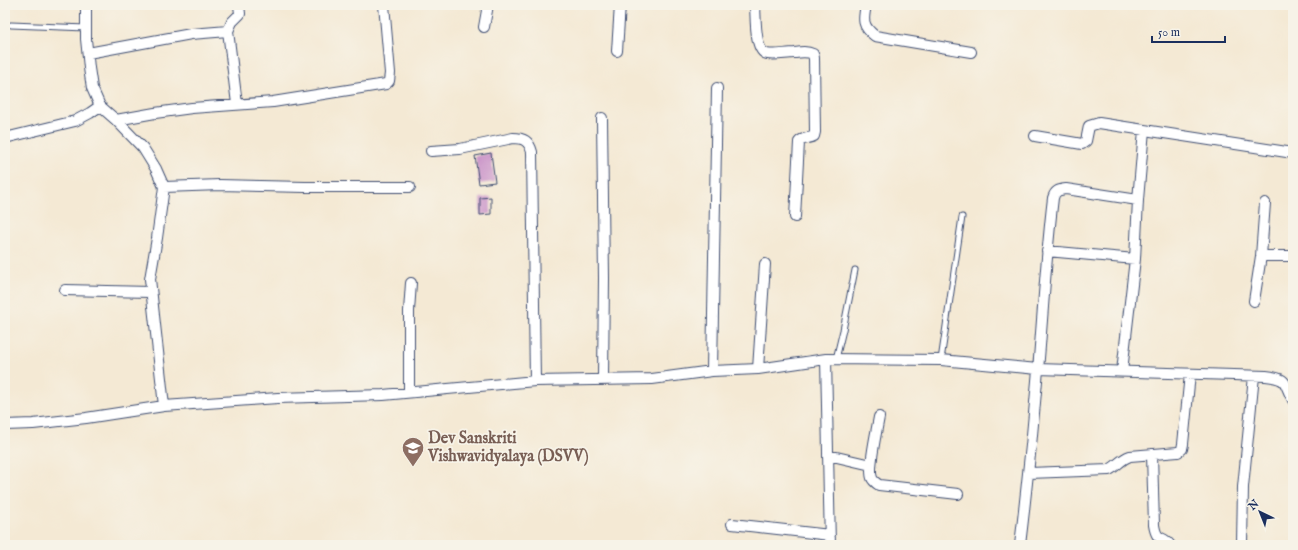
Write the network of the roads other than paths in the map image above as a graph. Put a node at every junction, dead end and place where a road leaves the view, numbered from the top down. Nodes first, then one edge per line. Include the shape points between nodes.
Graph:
1 (86, 5) edge
2 (239, 5) edge
3 (384, 5) edge
4 (488, 5) edge
5 (620, 5) edge
6 (755, 5) edge
7 (866, 5) edge
8 (11, 25) dead end
9 (484, 27) dead end
10 (86, 28) junction
11 (228, 31) junction
12 (617, 51) dead end
13 (971, 52) dead end
14 (88, 53) junction
15 (717, 88) dead end
16 (237, 104) junction
17 (100, 106) junction
18 (602, 118) dead end
19 (116, 120) junction
20 (1144, 130) junction
21 (1036, 136) dead end
22 (5, 138) edge
23 (431, 152) dead end
24 (1293, 153) edge
25 (410, 187) dead end
26 (164, 188) junction
27 (1138, 200) junction
28 (1265, 203) dead end
29 (795, 217) dead end
30 (962, 218) dead end
31 (1047, 251) junction
32 (1261, 256) junction
33 (1293, 256) edge
34 (1135, 259) junction
35 (764, 264) dead end
36 (856, 270) dead end
37 (411, 283) dead end
38 (64, 290) dead end
39 (150, 292) junction
40 (1254, 301) dead end
41 (831, 359) junction
42 (940, 360) junction
43 (758, 369) junction
44 (1038, 369) junction
45 (712, 371) junction
46 (1122, 371) junction
47 (1190, 374) junction
48 (1254, 376) junction
49 (603, 379) junction
50 (535, 381) junction
51 (409, 392) junction
52 (1293, 400) edge
53 (164, 406) junction
54 (879, 417) dead end
55 (5, 425) edge
56 (1152, 454) junction
57 (828, 456) junction
58 (871, 464) junction
59 (1029, 472) junction
60 (958, 494) dead end
61 (732, 524) dead end
62 (830, 540) edge
63 (1020, 545) edge
64 (1170, 545) edge
65 (1242, 545) edge

1 - 10 street
2 - 11 street via 240,14
3 - 16 street via 389,82 273,102
4 - 9 street
5 - 12 street
6 - 29 street via 758,43 762,51 766,54 807,52 813,54 814,58 815,132 814,136 799,142
7 - 13 street via 865,25 875,36
8 - 10 lane
10 - 14 street
11 - 14 street via 191,34
11 - 16 street
14 - 17 street via 92,88
15 - 45 street
16 - 19 street
17 - 19 street
17 - 22 street via 74,121
18 - 49 street
19 - 26 street via 143,148
20 - 21 street via 1091,124 1086,141 1082,144
20 - 24 street
20 - 27 street
23 - 50 street via 513,138 521,138 530,145
25 - 26 street via 220,185
26 - 39 street
27 - 31 street via 1066,189 1055,192 1052,198
27 - 34 street
28 - 32 street
30 - 42 lane
31 - 34 street
31 - 44 street
32 - 33 street
32 - 40 street
34 - 46 street
35 - 43 street
36 - 41 lane via 843,330
37 - 51 street
38 - 39 street
39 - 53 street
41 - 42 street
41 - 43 street
41 - 57 street
42 - 44 street
43 - 45 street
44 - 46 street
44 - 59 street
45 - 49 street via 652,379
46 - 47 street
47 - 48 street
47 - 56 street via 1182,449 1174,453
48 - 52 street via 1282,380 1286,383
48 - 65 street via 1243,487
49 - 50 street
50 - 51 street
51 - 53 street
53 - 55 street via 86,418
54 - 58 street
56 - 59 street via 1123,458 1109,470
56 - 64 street via 1155,532 1159,539
57 - 58 street
57 - 62 street
58 - 60 street via 871,477 879,485
59 - 63 street
61 - 62 street

